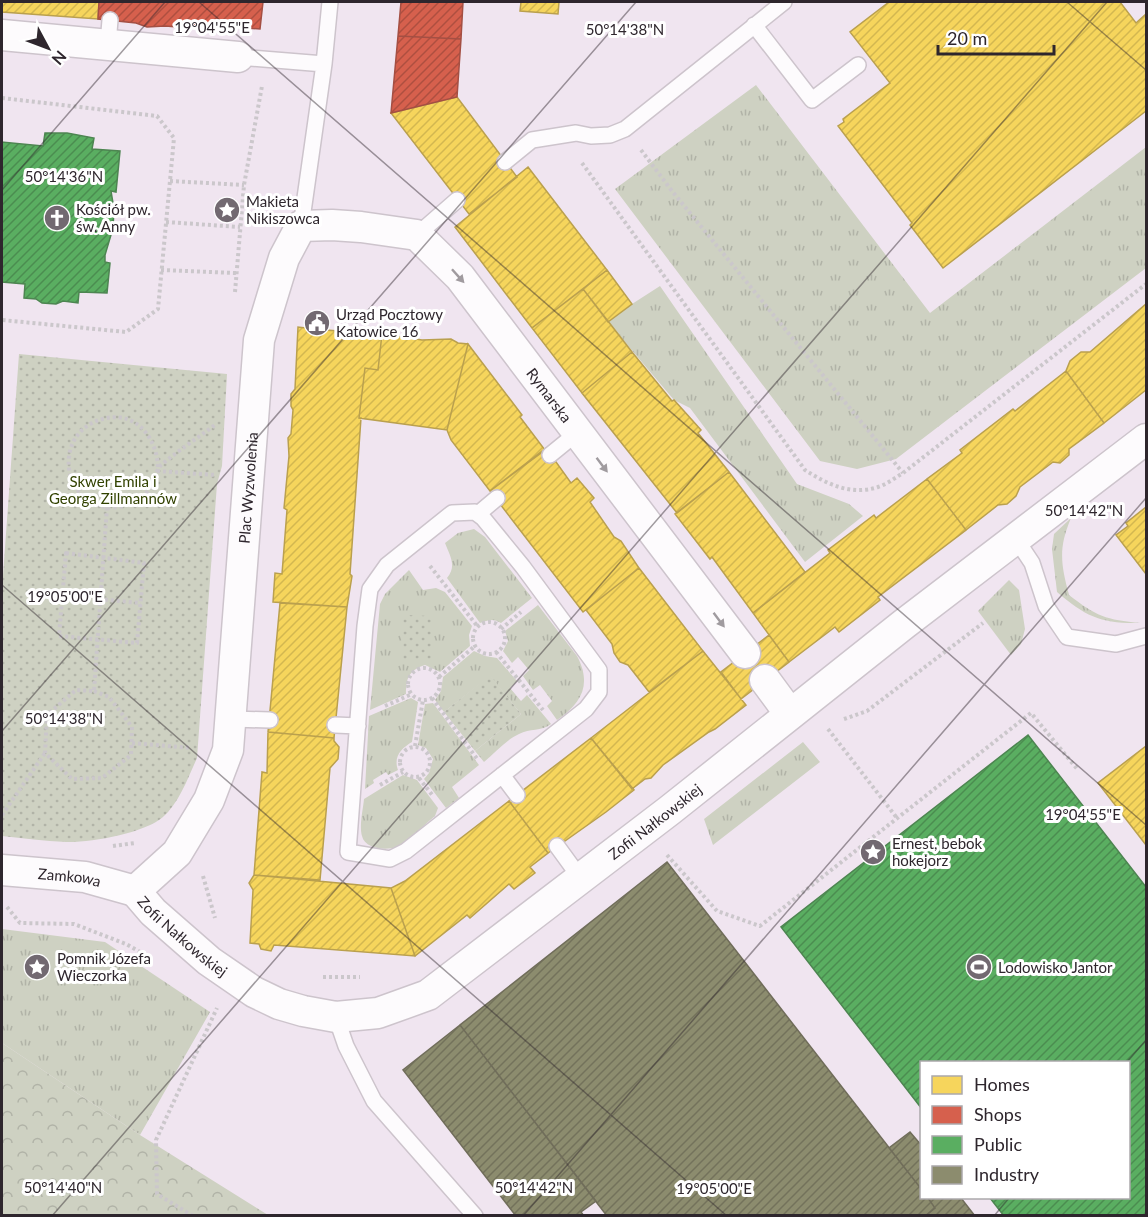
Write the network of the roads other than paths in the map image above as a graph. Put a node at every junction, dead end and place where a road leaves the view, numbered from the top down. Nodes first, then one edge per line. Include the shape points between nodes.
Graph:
1 (330, 2) edge
2 (784, 2) edge
3 (754, 25) junction
4 (2, 35) edge
5 (252, 58) joint
6 (324, 64) junction
7 (858, 65) dead end
8 (505, 162) dead end
9 (458, 200) dead end
10 (301, 226) junction
11 (417, 235) junction
12 (577, 433) junction
13 (1146, 439) edge
14 (550, 455) dead end
15 (497, 498) dead end
16 (478, 514) junction
17 (1016, 539) junction
18 (1146, 636) edge
19 (742, 649) dead end
20 (765, 680) dead end
21 (790, 714) junction
22 (232, 719) junction
23 (270, 720) dead end
24 (335, 725) dead end
25 (358, 726) junction
26 (498, 778) junction
27 (517, 795) dead end
28 (557, 846) dead end
29 (2, 870) edge
30 (581, 879) junction
31 (135, 891) junction
32 (336, 1017) junction
33 (475, 1215) edge

1 - 6 lane, Plac Wyzwolenia
2 - 3 lane
3 - 7 lane via 812,100
3 - 8 lane via 625,129 610,135 576,133 532,140
4 - 5 street via 109,32
5 - 6 lane
6 - 10 lane, Plac Wyzwolenia
9 - 11 lane
10 - 11 street via 342,226
10 - 22 street, Plac Wyzwolenia via 284,258 259,340
11 -> 12 street, Rymarska via 460,277
12 - 14 lane
12 -> 19 street, Rymarska
13 - 17 street, Zofii Nałkowskiej
15 - 16 lane
16 - 25 lane via 452,513 387,565 370,589
16 - 26 lane via 523,567 599,670 599,692 586,709
17 - 18 lane via 1032,563 1046,606 1067,637 1116,645
17 - 21 street, Zofii Nałkowskiej
20 - 21 street
21 - 30 street, Zofii Nałkowskiej
22 - 23 lane
22 - 31 street, Plac Wyzwolenia via 228,750 209,800 177,853
24 - 25 lane
25 - 26 lane via 348,852 390,859
26 - 27 lane
28 - 30 lane
29 - 31 street, Zamkowa via 84,877
30 - 32 street, Zofii Nałkowskiej via 428,995 378,1013
31 - 32 street, Zofii Nałkowskiej via 209,961 254,992 287,1006
32 - 33 lane via 374,1101

